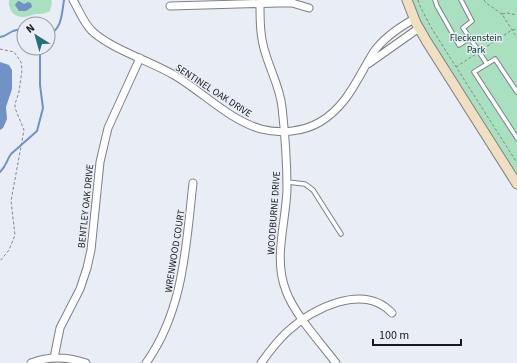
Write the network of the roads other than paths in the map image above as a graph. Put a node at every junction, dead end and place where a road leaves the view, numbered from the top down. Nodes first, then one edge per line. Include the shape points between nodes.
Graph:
1 (73, 0) edge
2 (407, 0) edge
3 (435, 0) edge
4 (460, 0) edge
5 (260, 4) junction
6 (170, 6) dead end
7 (309, 8) dead end
8 (414, 19) junction
9 (419, 28) junction
10 (470, 38) junction
11 (140, 58) junction
12 (487, 64) junction
13 (366, 65) junction
14 (517, 92) edge
15 (285, 131) junction
16 (517, 138) edge
17 (287, 182) junction
18 (193, 183) dead end
19 (517, 184) edge
20 (341, 234) dead end
21 (392, 314) dead end
22 (302, 320) junction
23 (54, 358) junction
24 (31, 363) edge
25 (86, 363) edge
26 (146, 363) edge
27 (261, 363) edge
28 (336, 363) edge

1 - 11 street, SENTINEL OAK DRIVE via 91,30 110,44
2 - 8 street
3 - 10 lane via 459,45
4 - 10 lane via 472,21 463,28
5 - 6 street
5 - 7 street via 292,3
5 - 15 street, WOODBURNE DRIVE via 262,42 280,92
8 - 9 street
8 - 13 street, SENTINEL OAK DRIVE via 381,43
9 - 13 street, SENTINEL OAK DRIVE
9 - 19 street
10 - 12 lane
11 - 15 street, SENTINEL OAK DRIVE via 176,76 242,121 262,129
11 - 23 street, BENTLEY OAK DRIVE via 108,128 100,162 88,268 60,328
12 - 14 lane via 495,58
12 - 16 lane via 474,72
13 - 15 street, SENTINEL OAK DRIVE via 343,103 330,115 306,128
15 - 17 street, WOODBURNE DRIVE
17 - 20 lane via 305,184 312,190
17 - 22 street, WOODBURNE DRIVE via 280,271 286,292
18 - 26 street, WRENWOOD COURT via 176,300 164,332
21 - 22 street via 387,308 371,301 349,300 328,306
22 - 27 street via 281,338
22 - 28 street, WOODBURNE DRIVE
23 - 24 street
23 - 25 street

